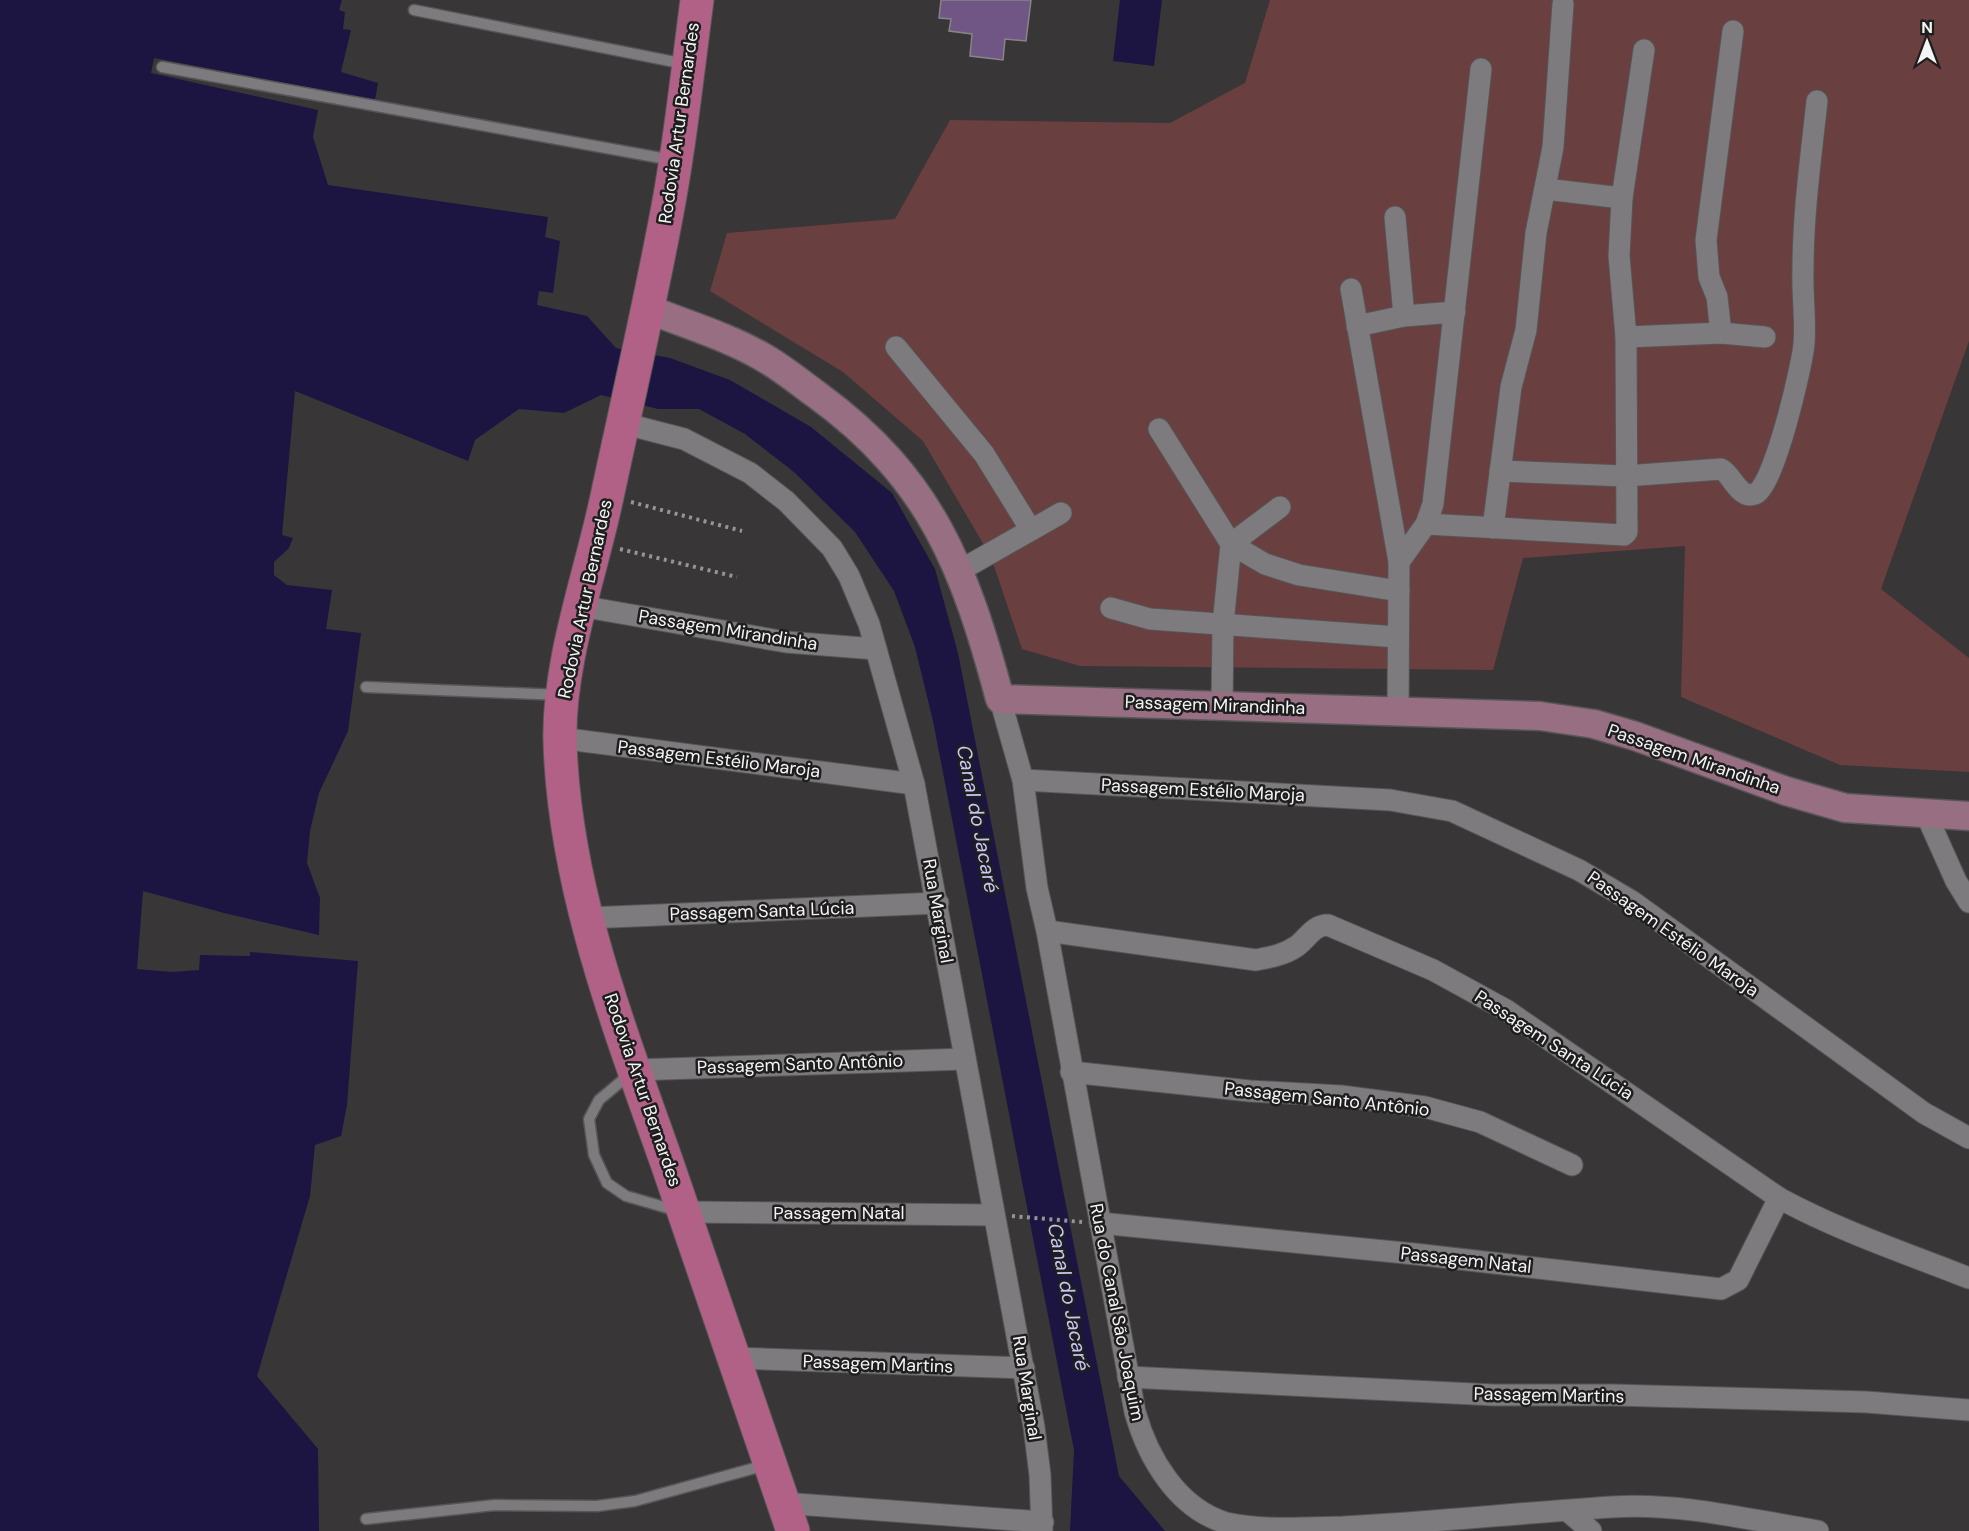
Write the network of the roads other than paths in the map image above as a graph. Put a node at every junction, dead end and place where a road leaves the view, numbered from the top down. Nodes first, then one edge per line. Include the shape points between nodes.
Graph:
1 (697, 0) edge
2 (1563, 3) dead end
3 (414, 10) dead end
4 (1733, 31) dead end
5 (1644, 50) dead end
6 (688, 64) junction
7 (162, 68) dead end
8 (1481, 69) dead end
9 (1817, 101) dead end
10 (675, 160) junction
11 (1545, 189) junction
12 (1622, 198) junction
13 (1395, 217) dead end
14 (1350, 290) dead end
15 (1455, 312) junction
16 (1404, 316) junction
17 (646, 319) junction
18 (1357, 326) junction
19 (1721, 333) junction
20 (1626, 336) junction
21 (1765, 337) dead end
22 (896, 347) dead end
23 (623, 417) junction
24 (1159, 429) dead end
25 (1500, 471) junction
26 (1625, 476) junction
27 (1280, 507) dead end
28 (1061, 513) dead end
29 (1426, 524) junction
30 (1493, 528) junction
31 (1031, 530) junction
32 (1231, 544) junction
33 (1399, 562) junction
34 (959, 571) junction
35 (1398, 591) junction
36 (580, 606) junction
37 (1111, 608) dead end
38 (1223, 624) junction
39 (1397, 637) junction
40 (876, 649) junction
41 (366, 687) dead end
42 (563, 696) junction
43 (1000, 699) junction
44 (1222, 705) junction
45 (1398, 710) junction
46 (560, 738) junction
47 (1023, 780) junction
48 (914, 784) junction
49 (1926, 814) junction
50 (1969, 816) edge
51 (1969, 902) edge
52 (938, 903) junction
53 (587, 918) junction
54 (1047, 931) junction
55 (965, 1059) junction
56 (634, 1070) junction
57 (1071, 1072) junction
58 (1969, 1138) edge
59 (1572, 1165) dead end
60 (1779, 1198) junction
61 (684, 1212) junction
62 (999, 1215) junction
63 (1095, 1223) junction
64 (1969, 1278) edge
65 (732, 1358) junction
66 (1024, 1368) junction
67 (1128, 1377) junction
68 (1969, 1410) edge
69 (770, 1464) junction
70 (1569, 1512) junction
71 (788, 1517) edge
72 (366, 1519) dead end
73 (1042, 1526) edge
74 (1591, 1531) edge
75 (1818, 1531) edge

1 - 6 main road, Rodovia Artur Bernardes
2 - 11 street via 1553,147
3 - 6 lane
4 - 19 street via 1706,240
5 - 12 street
6 - 10 main road, Rodovia Artur Bernardes
7 - 10 lane
8 - 15 street
9 - 26 street via 1805,205 1804,344 1786,425 1765,486 1749,494 1739,490 1728,472 1720,469
10 - 17 main road, Rodovia Artur Bernardes
11 - 12 street
11 - 25 street via 1536,232 1526,330 1511,387
12 - 20 street via 1619,256
13 - 16 street
14 - 18 street
15 - 16 street
15 - 29 street via 1433,504
16 - 18 street
17 - 23 main road, Rodovia Artur Bernardes
17 - 34 street via 762,357 845,415 871,437 922,499
18 - 33 street
19 - 20 street
19 - 21 street
20 - 26 street
22 - 31 street via 984,454
23 - 36 main road, Rodovia Artur Bernardes
23 - 40 street, Rua Marginal via 684,439 750,473 786,501 832,548 869,624
24 - 32 street
25 - 26 street
25 - 30 street
26 - 30 street via 1624,535
27 - 32 street
28 - 31 street
29 - 30 street
29 - 33 street
31 - 34 street
32 - 35 street via 1265,564 1299,575
32 - 38 street
33 - 35 street
34 - 43 street via 981,628
35 - 39 street
36 - 40 street, Passagem Mirandinha via 786,642
36 - 42 main road, Rodovia Artur Bernardes
37 - 38 street via 1150,619
38 - 39 street
38 - 44 street
39 - 45 street
40 - 48 street, Rua Marginal
41 - 42 lane
42 - 46 main road, Rodovia Artur Bernardes
43 - 44 street, Passagem Mirandinha
43 - 47 street, Rua do Canal São Joaquim
44 - 45 street, Passagem Mirandinha
45 - 49 street, Passagem Mirandinha via 1540,716 1594,724 1828,804
46 - 48 street, Passagem Estélio Maroja
46 - 53 main road, Rodovia Artur Bernardes via 574,864
47 - 54 street, Rua do Canal São Joaquim via 1037,888
47 - 58 street, Passagem Estélio Maroja via 1390,800 1452,811 1579,870 1633,902 1924,1113
48 - 52 street, Rua Marginal
49 - 50 street, Passagem Mirandinha
49 - 51 street
52 - 53 street, Passagem Santa Lúcia
52 - 55 street, Rua Marginal
53 - 56 main road, Rodovia Artur Bernardes
54 - 57 street, Rua do Canal São Joaquim
54 - 60 street, Passagem Santa Lúcia via 1256,960 1286,953 1316,927 1328,925 1433,970 1506,1010
55 - 56 street, Passagem Santo Antônio
55 - 62 street, Rua Marginal
56 - 61 main road, Rodovia Artur Bernardes
56 - 61 lane via 599,1100 589,1119 594,1155 607,1183 626,1196
57 - 59 street, Passagem Santo Antônio via 1425,1107 1480,1122
57 - 63 street, Rua do Canal São Joaquim
60 - 63 street, Passagem Natal via 1738,1280 1721,1289
60 - 64 street, Passagem Santa Lúcia via 1890,1250
61 - 62 street, Passagem Natal
61 - 65 main road, Rodovia Artur Bernardes
62 - 66 street, Rua Marginal
63 - 67 street, Rua do Canal São Joaquim
65 - 66 street, Passagem Martins
65 - 69 main road, Rodovia Artur Bernardes
66 - 73 street, Rua Marginal via 1039,1465
67 - 68 street, Passagem Martins via 1494,1395 1866,1402
67 - 70 street, Rua do Canal São Joaquim via 1140,1432 1156,1465 1192,1504 1224,1523 1271,1530
69 - 71 main road, Rodovia Artur Bernardes
69 - 72 lane via 597,1506 495,1505
70 - 74 street
70 - 75 street, Rua do Canal São Joaquim via 1651,1507
71 - 73 street

